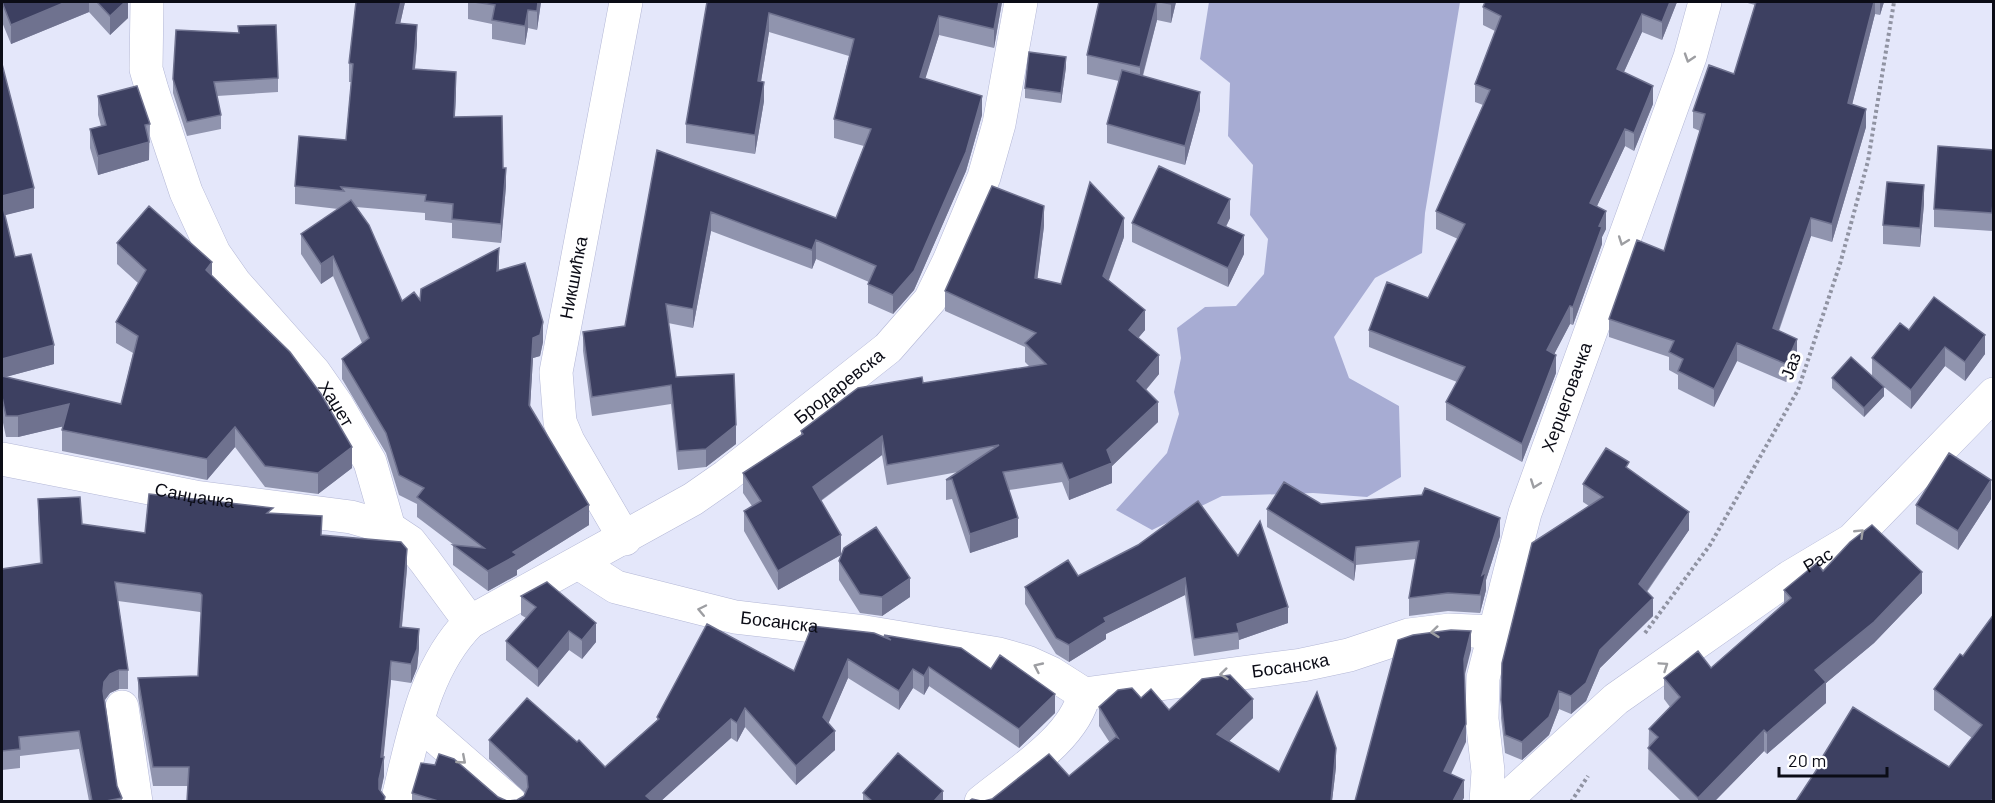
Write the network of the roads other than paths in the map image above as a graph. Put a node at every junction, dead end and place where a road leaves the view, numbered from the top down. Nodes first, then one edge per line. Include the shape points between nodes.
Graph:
1 (147, 2) edge
2 (626, 2) edge
3 (1021, 2) edge
4 (1705, 2) edge
5 (1994, 394) edge
6 (2, 459) edge
7 (390, 528) junction
8 (625, 538) junction
9 (580, 564) junction
10 (470, 622) junction
11 (1493, 632) junction
12 (1084, 694) junction
13 (122, 707) dead end
14 (418, 722) junction
15 (136, 801) edge
16 (397, 801) edge
17 (510, 801) edge
18 (981, 801) edge
19 (1486, 801) edge
20 (1503, 801) edge

1 - 7 street, Хаџет via 146,69 168,146 205,235 235,283 314,372 337,405 370,462
2 - 8 street, Никшићка via 556,372 560,422
3 - 8 street, Бродаревска via 999,124 984,177 930,300 888,348 726,476
4 -> 11 street, Херцеговачка via 1690,57 1525,513
20 -> 5 street, Рас via 1616,699 1790,578 1852,540
6 - 7 street, Санџачка via 195,497 351,518
7 - 10 street via 410,542
8 - 9 street, Бродаревска
9 - 10 street, Бродаревска
12 -> 9 street, Босанска via 1051,673 999,654 735,617 616,587
10 - 14 street via 442,657
11 -> 12 street, Босанска via 1450,630 1409,635 1349,656 1302,665
11 - 19 street, Херцеговачка via 1483,678
12 - 18 street via 1076,719 1060,737
13 - 15 street
14 - 16 street
14 -> 17 street

